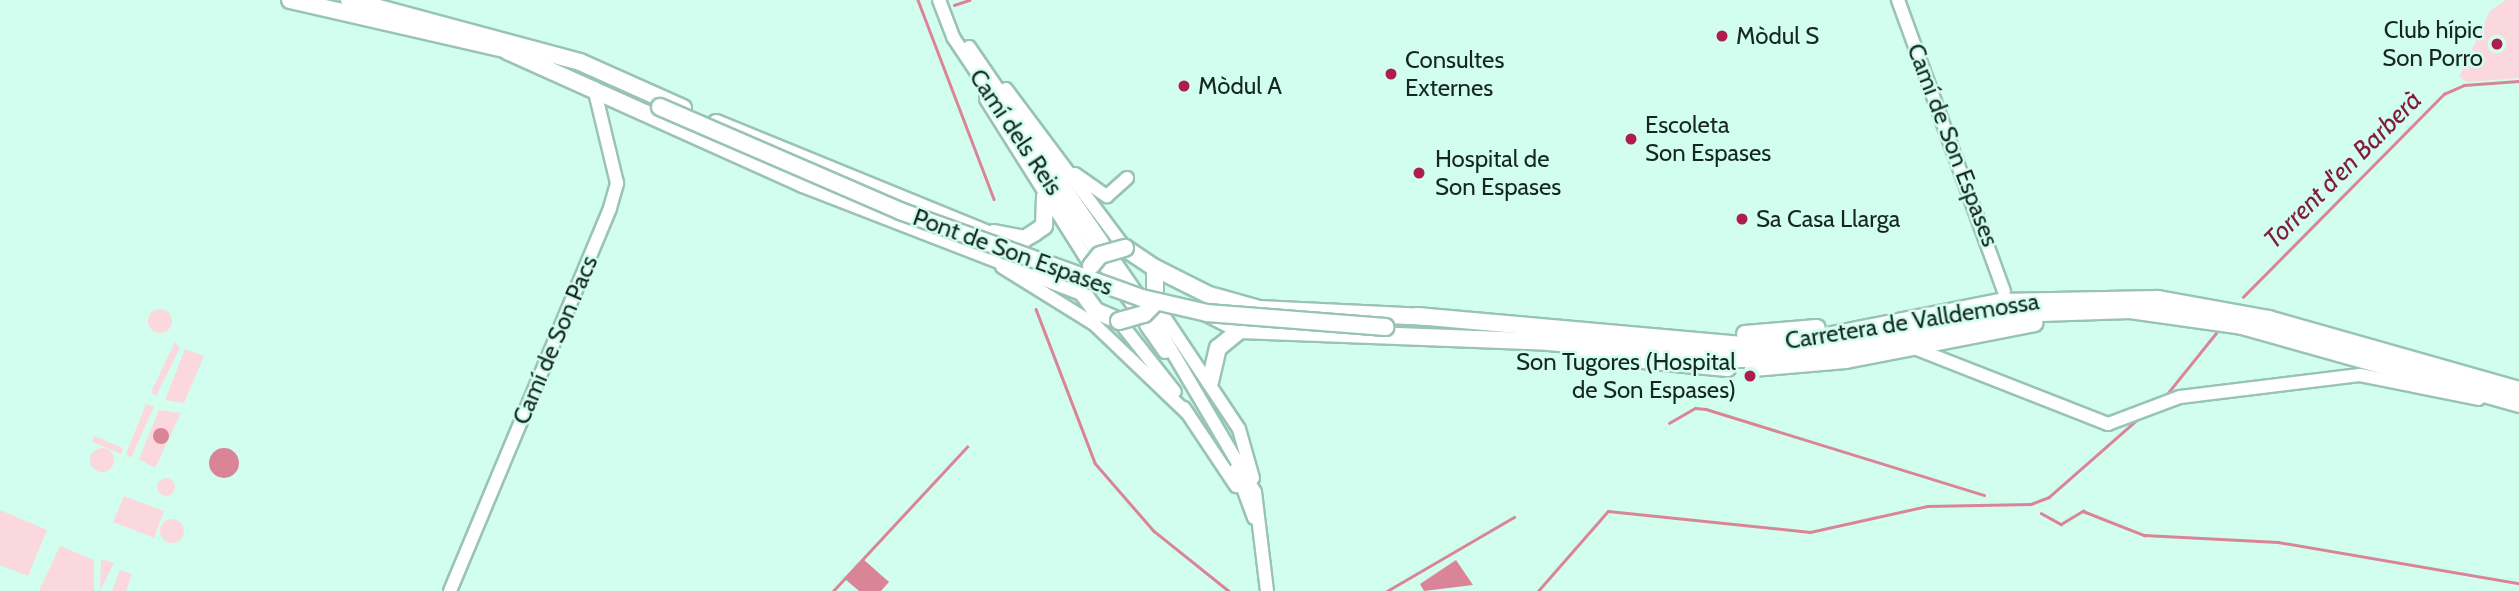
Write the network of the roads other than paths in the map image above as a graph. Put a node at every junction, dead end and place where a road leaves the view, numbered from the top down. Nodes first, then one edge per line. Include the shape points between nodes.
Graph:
1 (290, 0) edge
2 (349, 0) edge
3 (1898, 0) edge
4 (942, 6) edge
5 (507, 51) junction
6 (553, 54) junction
7 (981, 73) junction
8 (592, 85) junction
9 (660, 107) junction
10 (1062, 161) junction
11 (1127, 178) dead end
12 (1045, 196) junction
13 (967, 226) junction
14 (1099, 246) dead end
15 (988, 256) junction
16 (1104, 262) junction
17 (1155, 268) junction
18 (2004, 291) junction
19 (1088, 297) junction
20 (2158, 299) junction
21 (1148, 310) junction
22 (1417, 316) junction
23 (2192, 316) junction
24 (1119, 321) junction
25 (1240, 330) junction
26 (1547, 335) junction
27 (1504, 342) junction
28 (1908, 345) junction
29 (1210, 382) junction
30 (2515, 398) edge
31 (1187, 413) junction
32 (1255, 492) junction
33 (1252, 511) junction
34 (1263, 545) junction
35 (450, 591) edge
36 (1267, 591) edge

1 - 5 main road
2 - 6 main road
3 - 18 street, Camí de Son Espases
4 - 7 street, Camí dels Reis
5 - 8 main road
5 - 9 main road
6 - 9 main road
6 - 13 main road
7 - 10 street via 1035,121
7 - 12 street via 1003,133
7 - 14 street, Camí dels Reis
8 - 15 main road via 803,184
8 - 35 street, Camí de Son Pacs via 617,183
9 - 26 main road, Pont de Son Espases, bridge via 900,211 1142,298 1207,313
10 - 11 street via 1107,196
10 - 16 street
12 - 13 main road via 1044,226 1024,239
12 - 16 street
13 - 16 main road
15 - 19 main road
15 - 31 street via 1094,324
16 - 17 main road
16 - 19 main road
16 - 21 street
17 - 21 main road
17 - 22 main road via 1209,295 1259,309
18 - 20 main road via 2093,288
18 - 22 main road via 1805,330 1722,336
19 - 24 main road via 1096,311
20 - 26 main road, Carretera de Valldemossa via 2000,302 1796,342 1745,345
20 - 30 main road, Carretera de Valldemossa via 2268,320
21 - 24 main road, bridge
21 - 25 main road via 1181,299
21 - 29 street
21 - 32 street
21 - 33 street via 1232,459
22 - 26 main road
23 - 26 main road, Carretera de Valldemossa via 2080,309 2011,314 1801,355 1741,359 1576,344
23 - 28 main road via 2015,325
23 - 30 main road, Carretera de Valldemossa
24 - 31 street
25 - 27 main road
25 - 29 main road via 1218,348
26 - 27 main road
27 - 28 main road via 1711,368 1811,366
28 - 30 street via 2108,424 2180,397 2360,375
29 - 32 street via 1239,429
31 - 33 street
32 - 34 street
33 - 34 street
34 - 36 street

